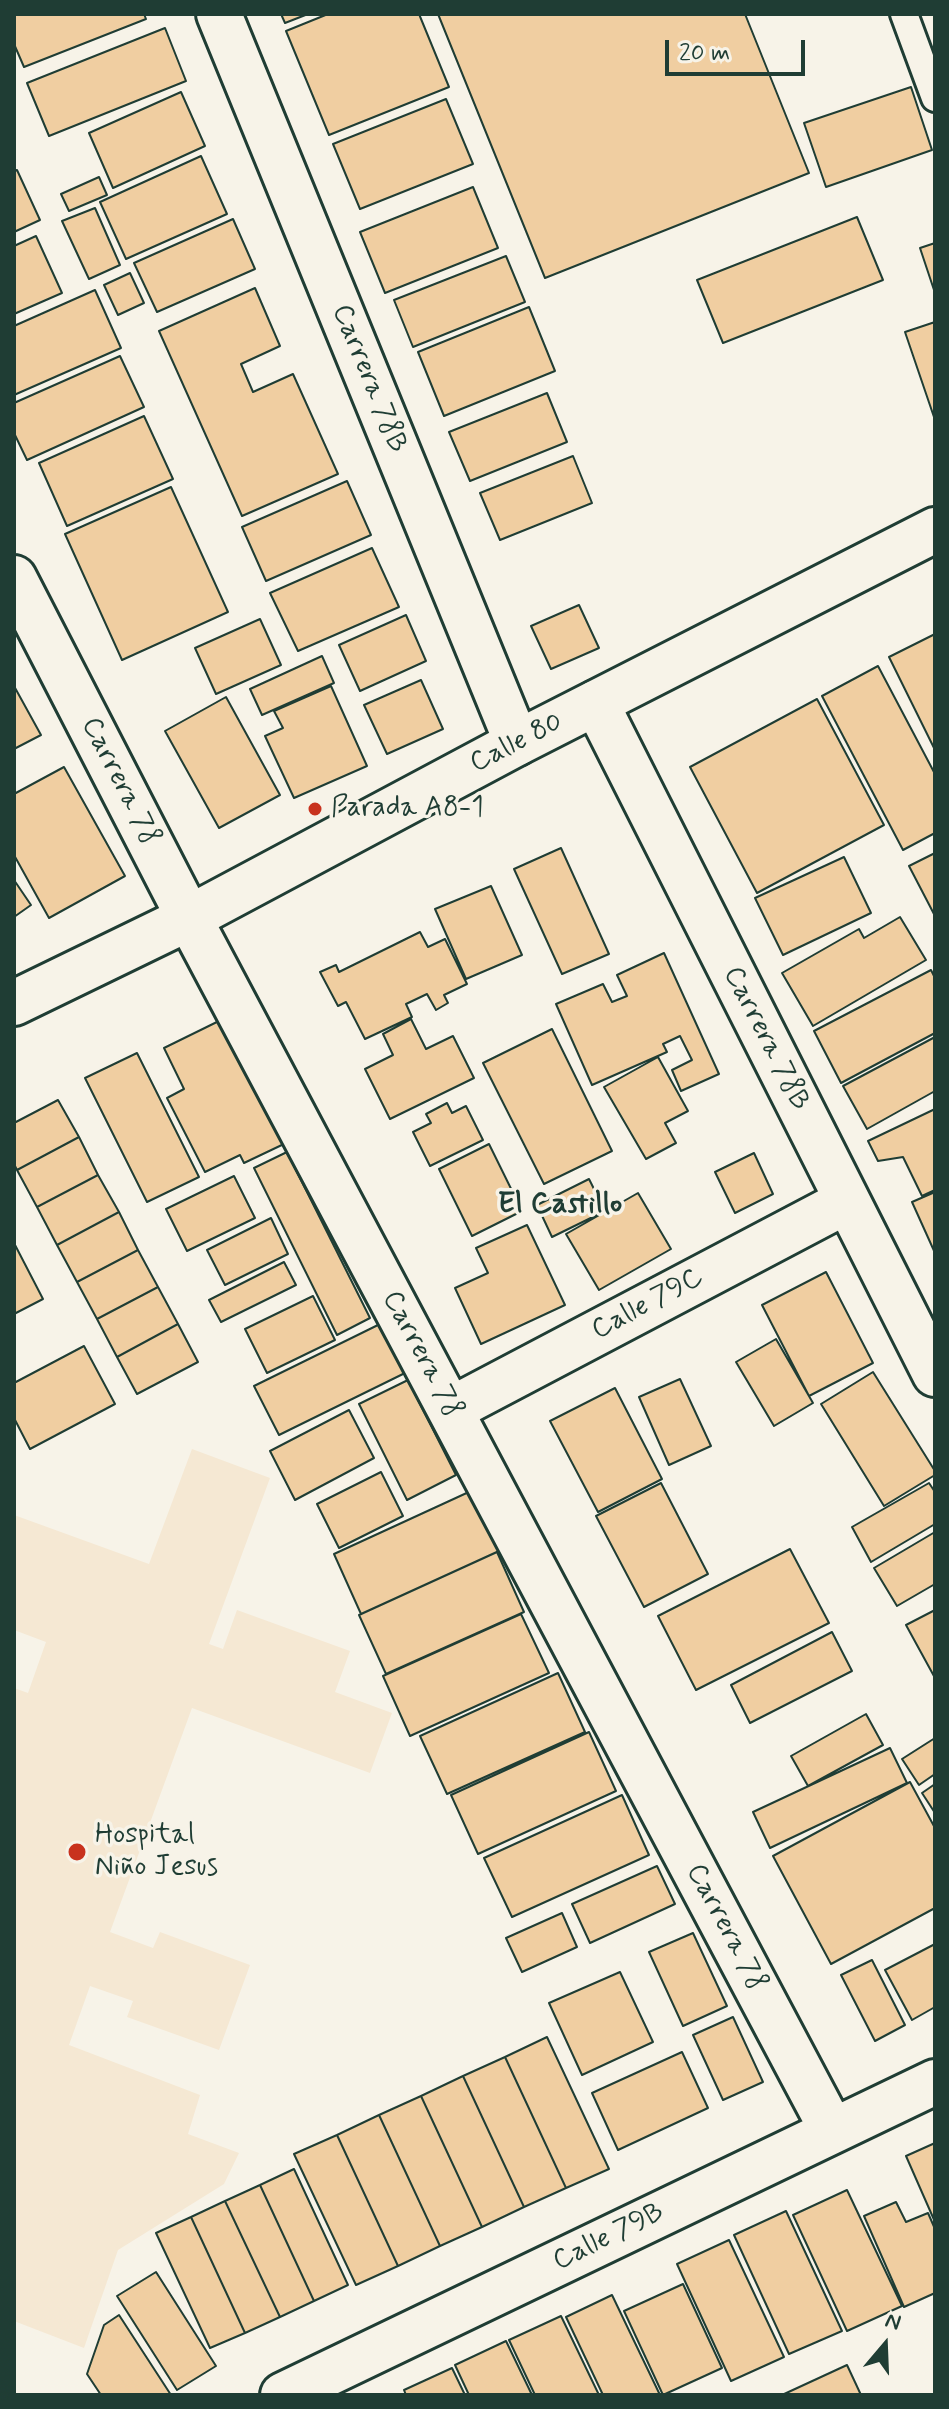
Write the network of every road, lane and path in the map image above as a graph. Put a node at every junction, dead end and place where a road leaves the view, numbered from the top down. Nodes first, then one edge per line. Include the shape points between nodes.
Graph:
1 (219, 14) edge
2 (904, 14) edge
3 (935, 98) edge
4 (935, 530) edge
5 (14, 578) edge
6 (596, 703) junction
7 (517, 743) junction
8 (189, 918) junction
9 (14, 1003) edge
10 (847, 1201) junction
11 (935, 1374) edge
12 (450, 1410) junction
13 (935, 2082) edge
14 (832, 2130) junction
15 (283, 2395) edge

1 - 7 street, Carrera 78B
2 - 3 lane
4 - 6 street, Calle 80
5 - 8 street, Carrera 78
6 - 7 street, Calle 80
6 - 10 street, Carrera 78B
7 - 8 street, Calle 80
8 - 9 street, Calle 80
8 - 12 street, Carrera 78
10 - 11 street, Carrera 78B
10 - 12 street, Calle 79C
12 - 14 street, Carrera 78
13 - 14 street, Calle 79B
14 - 15 street, Calle 79B

